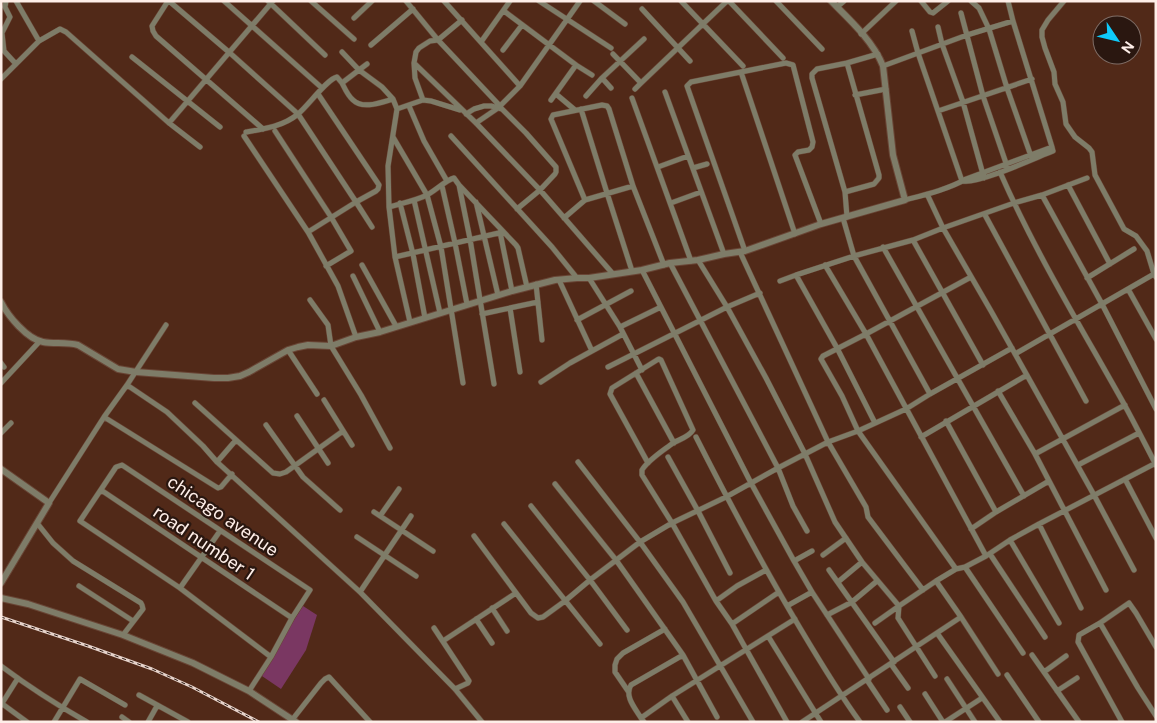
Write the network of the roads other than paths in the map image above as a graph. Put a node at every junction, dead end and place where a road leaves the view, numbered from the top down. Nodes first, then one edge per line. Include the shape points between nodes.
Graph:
1 (6, 1) edge
2 (16, 1) edge
3 (168, 1) edge
4 (224, 1) edge
5 (311, 1) edge
6 (372, 1) edge
7 (406, 1) edge
8 (444, 1) edge
9 (510, 1) edge
10 (539, 1) edge
11 (580, 1) edge
12 (594, 1) edge
13 (681, 1) edge
14 (728, 1) edge
15 (776, 1) edge
16 (831, 1) edge
17 (844, 1) edge
18 (896, 1) edge
19 (921, 1) edge
20 (948, 1) edge
21 (971, 1) edge
22 (1008, 1) edge
23 (1064, 1) edge
24 (271, 2) edge
25 (837, 7) junction
26 (642, 8) dead end
27 (412, 10) junction
28 (504, 11) junction
29 (961, 13) dead end
30 (354, 18) dead end
31 (567, 19) junction
32 (462, 20) junction
33 (1013, 21) junction
34 (625, 24) dead end
35 (703, 24) junction
36 (522, 25) junction
37 (253, 26) junction
38 (938, 27) dead end
39 (990, 29) junction
40 (912, 31) dead end
41 (861, 34) junction
42 (967, 35) junction
43 (354, 39) dead end
44 (644, 39) dead end
45 (438, 40) junction
46 (39, 41) junction
47 (481, 42) junction
48 (942, 44) junction
49 (371, 45) dead end
50 (550, 45) junction
51 (677, 48) junction
52 (822, 49) dead end
53 (503, 50) dead end
54 (342, 52) dead end
55 (230, 53) junction
56 (918, 53) junction
57 (878, 54) junction
58 (325, 55) dead end
59 (132, 57) dead end
60 (784, 58) dead end
61 (620, 61) junction
62 (690, 62) dead end
63 (414, 63) junction
64 (846, 63) junction
65 (16, 64) junction
66 (367, 64) dead end
67 (576, 64) junction
68 (743, 66) dead end
69 (883, 66) junction
70 (359, 70) junction
71 (741, 72) junction
72 (592, 75) dead end
73 (602, 78) junction
74 (1, 79) edge
75 (1032, 80) junction
76 (206, 81) junction
77 (641, 82) junction
78 (342, 83) junction
79 (520, 86) junction
80 (322, 88) junction
81 (611, 88) dead end
82 (1007, 88) junction
83 (635, 89) dead end
84 (886, 89) junction
85 (665, 92) dead end
86 (318, 94) junction
87 (556, 94) junction
88 (855, 95) junction
89 (586, 96) dead end
90 (982, 96) junction
91 (632, 98) dead end
92 (393, 99) junction
93 (423, 100) junction
94 (551, 100) dead end
95 (188, 102) junction
96 (963, 102) junction
97 (409, 106) junction
98 (499, 107) junction
99 (397, 109) junction
100 (581, 109) junction
101 (575, 110) junction
102 (938, 111) junction
103 (464, 112) junction
104 (298, 114) junction
105 (169, 123) junction
106 (476, 123) junction
107 (220, 128) dead end
108 (263, 129) junction
109 (275, 131) dead end
110 (451, 136) dead end
111 (393, 137) junction
112 (200, 147) dead end
113 (688, 156) junction
114 (1031, 157) junction
115 (707, 164) dead end
116 (1007, 166) junction
117 (658, 167) junction
118 (693, 168) junction
119 (1000, 172) junction
120 (983, 175) junction
121 (1087, 178) dead end
122 (447, 181) junction
123 (962, 181) junction
124 (459, 185) junction
125 (1068, 185) junction
126 (442, 186) junction
127 (633, 186) junction
128 (540, 190) junction
129 (701, 192) junction
130 (845, 192) junction
131 (607, 194) junction
132 (927, 194) junction
133 (427, 195) junction
134 (1042, 195) junction
135 (414, 200) junction
136 (585, 200) junction
137 (905, 200) junction
138 (356, 202) junction
139 (475, 202) junction
140 (400, 203) junction
141 (671, 203) junction
142 (1014, 203) junction
143 (389, 207) junction
144 (517, 209) junction
145 (984, 214) junction
146 (331, 217) junction
147 (845, 217) junction
148 (564, 218) junction
149 (821, 224) junction
150 (372, 227) dead end
151 (943, 228) junction
152 (308, 232) junction
153 (501, 232) junction
154 (795, 234) junction
155 (484, 236) junction
156 (470, 239) junction
157 (913, 240) junction
158 (455, 243) junction
159 (441, 247) junction
160 (883, 248) junction
161 (1134, 249) dead end
162 (425, 250) junction
163 (742, 252) junction
164 (413, 254) junction
165 (724, 254) junction
166 (854, 256) junction
167 (395, 257) junction
168 (694, 260) junction
169 (667, 264) junction
170 (1110, 264) junction
171 (362, 265) dead end
172 (825, 265) junction
173 (326, 266) junction
174 (642, 270) junction
175 (632, 271) junction
176 (613, 274) junction
177 (796, 275) junction
178 (352, 276) dead end
179 (1155, 276) edge
180 (971, 277) junction
181 (577, 278) junction
182 (589, 278) junction
183 (1087, 278) junction
184 (559, 280) junction
185 (780, 281) dead end
186 (536, 284) junction
187 (526, 287) junction
188 (1128, 289) junction
189 (512, 290) junction
190 (631, 291) dead end
191 (942, 292) junction
192 (760, 293) junction
193 (498, 295) junction
194 (310, 300) dead end
195 (480, 300) junction
196 (1, 302) edge
197 (538, 302) junction
198 (467, 304) junction
199 (1102, 304) junction
200 (606, 305) junction
201 (916, 306) junction
202 (661, 307) junction
203 (727, 307) junction
204 (510, 308) junction
205 (450, 309) junction
206 (440, 313) junction
207 (482, 314) junction
208 (425, 318) junction
209 (1075, 319) junction
210 (577, 320) junction
211 (701, 320) junction
212 (890, 320) junction
213 (410, 322) junction
214 (166, 325) dead end
215 (396, 326) junction
216 (620, 327) junction
217 (380, 332) junction
218 (675, 332) junction
219 (623, 334) junction
220 (866, 334) junction
221 (1050, 334) junction
222 (356, 337) junction
223 (1156, 339) edge
224 (542, 340) dead end
225 (40, 341) junction
226 (331, 346) junction
227 (837, 348) junction
228 (1012, 348) junction
229 (288, 350) junction
230 (592, 351) junction
231 (634, 354) junction
232 (1015, 354) junction
233 (984, 365) junction
234 (608, 367) dead end
235 (642, 370) junction
236 (136, 372) junction
237 (520, 372) dead end
238 (636, 373) junction
239 (1027, 375) junction
240 (958, 379) junction
241 (541, 382) dead end
242 (1, 383) edge
243 (463, 383) dead end
244 (494, 384) dead end
245 (127, 385) junction
246 (998, 391) junction
247 (317, 394) dead end
248 (930, 394) junction
249 (324, 400) dead end
250 (1086, 401) dead end
251 (195, 403) dead end
252 (1125, 405) junction
253 (973, 406) junction
254 (906, 409) junction
255 (1156, 409) edge
256 (297, 416) dead end
257 (104, 417) junction
258 (946, 422) junction
259 (11, 423) dead end
260 (875, 423) junction
261 (266, 425) dead end
262 (343, 431) junction
263 (858, 431) junction
264 (1, 433) edge
265 (1139, 433) junction
266 (696, 437) dead end
267 (921, 437) junction
268 (1063, 439) junction
269 (236, 440) junction
270 (828, 442) junction
271 (674, 443) junction
272 (352, 445) dead end
273 (318, 448) junction
274 (390, 448) dead end
275 (805, 454) junction
276 (1035, 454) junction
277 (668, 457) dead end
278 (218, 462) junction
279 (578, 462) dead end
280 (328, 463) dead end
281 (648, 463) junction
282 (1155, 463) edge
283 (1078, 465) junction
284 (294, 466) junction
285 (778, 468) junction
286 (1, 469) edge
287 (232, 474) junction
288 (1124, 479) junction
289 (1049, 481) junction
290 (751, 482) junction
291 (555, 484) dead end
292 (399, 489) dead end
293 (101, 490) junction
294 (1094, 495) junction
295 (1024, 496) junction
296 (726, 497) junction
297 (49, 503) junction
298 (531, 506) dead end
299 (340, 510) dead end
300 (698, 511) junction
301 (1064, 511) junction
302 (374, 512) dead end
303 (996, 512) junction
304 (380, 516) junction
305 (411, 516) dead end
306 (37, 522) junction
307 (504, 524) dead end
308 (672, 524) junction
309 (1039, 524) junction
310 (970, 529) junction
311 (402, 530) junction
312 (220, 531) junction
313 (807, 531) dead end
314 (474, 536) dead end
315 (357, 537) dead end
316 (846, 538) junction
317 (1156, 538) edge
318 (1010, 540) junction
319 (640, 542) junction
320 (433, 551) dead end
321 (812, 551) dead end
322 (384, 555) junction
323 (823, 555) dead end
324 (988, 555) junction
325 (201, 558) junction
326 (616, 560) junction
327 (794, 561) junction
328 (862, 562) junction
329 (965, 567) junction
330 (956, 569) junction
331 (766, 570) junction
332 (830, 570) dead end
333 (1134, 570) dead end
334 (730, 573) dead end
335 (416, 576) dead end
336 (590, 580) junction
337 (877, 581) junction
338 (936, 581) junction
339 (838, 582) junction
340 (1, 583) edge
341 (79, 586) dead end
342 (180, 588) junction
343 (923, 590) junction
344 (1106, 590) dead end
345 (360, 592) junction
346 (779, 592) junction
347 (812, 592) junction
348 (516, 593) junction
349 (1, 598) edge
350 (565, 601) junction
351 (716, 601) junction
352 (852, 602) junction
353 (787, 606) junction
354 (899, 606) junction
355 (492, 608) junction
356 (1082, 608) dead end
357 (827, 615) junction
358 (962, 617) junction
359 (292, 618) junction
360 (476, 619) junction
361 (795, 619) junction
362 (133, 621) junction
363 (875, 623) dead end
364 (1058, 623) dead end
365 (1100, 623) junction
366 (732, 624) junction
367 (434, 628) dead end
368 (665, 629) junction
369 (627, 630) dead end
370 (507, 631) dead end
371 (937, 633) junction
372 (123, 635) junction
373 (768, 636) junction
374 (1045, 637) dead end
375 (443, 641) junction
376 (492, 643) dead end
377 (600, 644) dead end
378 (916, 647) junction
379 (1156, 647) edge
380 (746, 649) junction
381 (1023, 653) dead end
382 (683, 655) junction
383 (1032, 656) dead end
384 (1066, 656) dead end
385 (271, 657) junction
386 (893, 663) junction
387 (1, 666) edge
388 (720, 666) junction
389 (1044, 672) junction
390 (998, 674) dead end
391 (1007, 675) dead end
392 (935, 676) dead end
393 (18, 678) junction
394 (1077, 678) dead end
395 (868, 679) junction
396 (947, 679) dead end
397 (697, 680) junction
398 (908, 688) dead end
399 (455, 690) junction
400 (249, 691) junction
401 (628, 691) junction
402 (1057, 691) junction
403 (925, 694) dead end
404 (139, 695) dead end
405 (672, 696) junction
406 (841, 696) junction
407 (982, 698) junction
408 (2, 704) edge
409 (125, 705) dead end
410 (157, 706) junction
411 (900, 707) dead end
412 (62, 708) junction
413 (966, 708) junction
414 (887, 710) dead end
415 (816, 713) junction
416 (1156, 716) edge
417 (122, 717) dead end
418 (717, 717) dead end
419 (642, 720) edge
420 (294, 721) edge
421 (27, 722) edge
422 (54, 722) edge
423 (88, 722) edge
424 (129, 722) edge
425 (148, 722) edge
426 (188, 722) edge
427 (370, 722) edge
428 (482, 722) edge
429 (688, 722) edge
430 (753, 722) edge
431 (787, 722) edge
432 (802, 722) edge
433 (821, 722) edge
434 (860, 722) edge
435 (910, 722) edge
436 (944, 722) edge
437 (975, 722) edge
438 (1000, 722) edge
439 (1039, 722) edge
440 (1079, 722) edge
441 (1122, 722) edge

1 - 65 street via 10,17 2,33 4,51
2 - 46 street
3 - 55 street
3 - 76 street via 152,26 153,31
4 - 37 street
5 - 43 street
6 - 30 street
7 - 27 street
8 - 32 street
9 - 28 street
10 - 31 street
11 - 31 street
12 - 34 street
13 - 35 street
14 - 35 street
14 - 60 street
15 - 52 street
16 - 25 street
17 - 25 street
18 - 41 street
19 - 20 street via 933,13
21 - 39 street via 979,8
22 - 33 street
23 - 179 street via 1048,20 1042,37 1063,102 1066,124 1078,141 1092,152 1095,175 1124,229 1136,236 1147,251
24 - 37 street
24 - 58 street
25 - 41 street
26 - 51 street
27 - 45 street
27 - 49 street
28 - 36 street
28 - 47 street
29 - 42 street
31 - 50 street
31 - 61 street via 612,51
32 - 45 street
32 - 47 street
33 - 39 street
33 - 75 street
35 - 51 street
35 - 68 street
36 - 50 street
36 - 53 street
37 - 55 street
37 - 80 street
38 - 48 street
39 - 42 street
39 - 82 street
40 - 56 street
41 - 57 street
42 - 48 street
42 - 90 street
44 - 61 street
45 - 63 street via 419,48
45 - 98 street
46 - 65 street
46 - 105 street via 60,29 66,32
47 - 79 street
48 - 56 street
48 - 96 street
50 - 67 street
50 - 79 street
51 - 62 street
51 - 77 street
54 - 70 street
55 - 76 street
55 - 104 street
56 - 69 street
56 - 102 street
57 - 64 street
57 - 69 street
59 - 95 street
61 - 73 street
61 - 77 street
63 - 93 street via 415,78
63 - 103 street
64 - 88 street
64 - 130 street via 817,69 812,74
65 - 74 street
66 - 70 street
67 - 72 street
67 - 87 street
69 - 84 street
70 - 78 street
70 - 92 street
71 - 149 street via 786,63 793,66 813,142 809,150 796,155
71 - 154 street
71 - 163 street via 691,82 687,86
73 - 81 street
73 - 89 street
75 - 82 street
75 - 114 street via 1053,151
76 - 95 street
76 - 108 street
77 - 83 street
78 - 80 street via 336,76
78 - 92 street via 358,104
79 - 98 street
80 - 86 street
82 - 90 street
82 - 114 street
84 - 88 street
84 - 137 street via 893,155
85 - 113 street
86 - 104 street
86 - 138 street via 378,185 376,191
87 - 94 street
87 - 101 street
88 - 130 street via 879,178 874,184
90 - 96 street
90 - 116 street
91 - 117 street
92 - 99 street
93 - 97 street
93 - 103 street
95 - 105 street
95 - 107 street
96 - 102 street
96 - 120 street
97 - 99 street
97 - 122 street
98 - 103 street via 484,106
98 - 106 street
98 - 128 street via 556,167 555,174
99 - 111 street
100 - 101 street
100 - 127 street via 602,104 607,106
100 - 131 street
101 - 136 street via 555,114 552,119
102 - 123 street
103 - 106 street
104 - 108 street
104 - 138 street
105 - 112 street
106 - 128 street
108 - 152 street via 245,134
109 - 146 street
110 - 144 street
111 - 133 street
111 - 143 street via 388,166
113 - 117 street
113 - 118 street
114 - 116 street
115 - 118 street
116 - 119 street
116 - 120 street
117 - 141 street
118 - 129 street
119 - 120 street
119 - 142 street
120 - 123 street
121 - 125 street
122 - 124 street via 454,178
122 - 126 street
123 - 132 street
124 - 139 street
124 - 156 street
125 - 134 street
125 - 170 street
126 - 133 street
126 - 158 street
127 - 131 street
127 - 169 street
128 - 144 street
128 - 148 street
129 - 141 street
129 - 165 street
130 - 147 street
131 - 136 street
131 - 175 street
132 - 137 street
132 - 151 street
133 - 135 street
133 - 159 street
134 - 142 street
134 - 183 street
135 - 140 street
135 - 162 street
136 - 148 street
137 - 147 street
138 - 146 street
138 - 150 street
139 - 153 street
139 - 155 street
140 - 143 street
140 - 164 street
141 - 168 street
142 - 145 street
142 - 209 street
143 - 167 street
144 - 181 street
145 - 151 street
145 - 221 street
146 - 152 street
146 - 173 street via 351,251
147 - 149 street
147 - 166 street
148 - 176 street
149 - 154 street
151 - 157 street
151 - 180 street
152 - 173 street
153 - 155 street
153 - 187 street via 518,248
153 - 189 street
154 - 163 street
155 - 156 street
155 - 193 street
156 - 158 street
156 - 195 street
157 - 160 street
157 - 191 street
158 - 159 street
158 - 198 street
159 - 162 street
159 - 205 street
160 - 166 street
160 - 201 street
161 - 170 street
162 - 164 street
162 - 206 street
163 - 165 street
163 - 192 street
164 - 167 street
164 - 208 street
165 - 168 street
166 - 172 street
166 - 212 street
167 - 213 street
168 - 169 street
168 - 203 street
169 - 174 street
169 - 211 street
170 - 183 street
171 - 215 street
172 - 177 street
172 - 220 street
173 - 222 street via 338,286
174 - 175 street
174 - 202 street
175 - 176 street
176 - 182 street
177 - 185 street
177 - 227 street
178 - 217 street
179 - 188 street
180 - 191 street
180 - 228 street
181 - 182 street
181 - 184 street
182 - 200 street
183 - 199 street
184 - 186 street
184 - 210 street
186 - 187 street
186 - 197 street
187 - 189 street
188 - 199 street
188 - 223 street
189 - 193 street
190 - 200 street
191 - 201 street
191 - 233 street
192 - 203 street
192 - 270 street
193 - 195 street
194 - 226 street via 328,325
195 - 198 street
195 - 207 street
196 - 225 street via 11,318
197 - 204 street
197 - 224 street
198 - 205 street
199 - 209 street
199 - 255 street
200 - 210 street
200 - 216 street
201 - 212 street
201 - 240 street
202 - 216 street
202 - 218 street
203 - 211 street
203 - 275 street
204 - 207 street
204 - 237 street
205 - 206 street
205 - 243 street
206 - 208 street
207 - 244 street
208 - 213 street
209 - 221 street
209 - 252 street
210 - 230 street
211 - 218 street
211 - 285 street
212 - 220 street
212 - 248 street
213 - 215 street
214 - 236 street
215 - 217 street
216 - 219 street
217 - 222 street
218 - 231 street
218 - 290 street
219 - 230 street
219 - 231 street
220 - 227 street
220 - 254 street
221 - 232 street
221 - 250 street
222 - 226 street
225 - 236 street via 78,345 118,369
225 - 242 street
226 - 229 street via 308,345
226 - 274 street
227 - 260 street
227 - 263 street via 821,360
228 - 232 street
228 - 233 street
229 - 236 street via 249,372 228,378
229 - 247 street
230 - 241 street
231 - 234 street
231 - 235 street
232 - 239 street
233 - 240 street
235 - 238 street
235 - 271 street via 661,360 692,428 690,434
236 - 245 street
238 - 271 street
238 - 281 street via 612,388 610,394
239 - 246 street
239 - 268 street
240 - 248 street
240 - 253 street
245 - 257 street
245 - 278 street via 167,412
246 - 253 street
246 - 276 street
248 - 254 street
249 - 262 street
251 - 269 street
252 - 265 street
252 - 268 street
253 - 258 street
253 - 295 street
254 - 260 street
254 - 267 street
256 - 273 street
257 - 287 street via 218,488
257 - 297 street
258 - 267 street
258 - 303 street
259 - 264 street
260 - 263 street
261 - 284 street
262 - 272 street
262 - 273 street
263 - 270 street
263 - 330 street
265 - 282 street
265 - 283 street
266 - 296 street
267 - 310 street
268 - 276 street
268 - 283 street
269 - 278 street
269 - 284 street via 273,473 286,472
270 - 275 street
270 - 343 street via 868,517
271 - 281 street
273 - 280 street
273 - 284 street
275 - 285 street
275 - 316 street via 835,522
276 - 289 street
277 - 300 street
278 - 287 street
279 - 319 street
281 - 308 street via 642,475
282 - 288 street
283 - 294 street
284 - 299 street
285 - 290 street
285 - 313 street
286 - 297 street
287 - 345 street
288 - 294 street
288 - 317 street
289 - 295 street
289 - 301 street
290 - 296 street
290 - 327 street
291 - 326 street
292 - 304 street
293 - 312 street, chicago avenue via 116,467 122,465
293 - 325 street, road number 1
293 - 342 street via 80,521
294 - 301 street
294 - 333 street
295 - 303 street
296 - 300 street
296 - 331 street
297 - 306 street
298 - 336 street
300 - 308 street
300 - 334 street
301 - 309 street
301 - 344 street
302 - 304 street
303 - 310 street
304 - 311 street
305 - 311 street
306 - 340 street
306 - 362 street via 53,543 74,561 141,603 143,609
307 - 350 street
308 - 319 street
308 - 351 street
309 - 318 street
309 - 356 street
310 - 324 street
311 - 320 street
311 - 322 street
312 - 325 street
312 - 359 street, chicago avenue via 310,590
314 - 348 street
315 - 322 street
316 - 323 street
316 - 328 street
318 - 324 street
318 - 364 street
319 - 326 street
319 - 388 street via 683,602
321 - 327 street
322 - 335 street
322 - 345 street
324 - 329 street
324 - 374 street
325 - 342 street
325 - 359 street, road number 1
326 - 336 street
326 - 368 street
327 - 347 street
328 - 337 street
328 - 339 street
329 - 330 street
329 - 381 street
330 - 338 street
331 - 346 street
331 - 351 street
332 - 339 street
336 - 350 street
336 - 369 street
337 - 352 street
337 - 354 street
338 - 343 street
338 - 358 street
339 - 352 street
341 - 362 street
342 - 385 street
343 - 354 street
345 - 399 street
346 - 353 street
346 - 366 street
347 - 353 street
347 - 357 street
348 - 350 street via 538,618
348 - 355 street
349 - 372 street
350 - 377 street
351 - 366 street
352 - 357 street
352 - 386 street
353 - 361 street
354 - 363 street
354 - 378 street via 898,618
355 - 360 street
355 - 370 street
357 - 395 street
358 - 371 street
358 - 390 street
359 - 385 street
360 - 375 street
360 - 376 street
361 - 373 street
361 - 406 street
362 - 372 street
365 - 379 street via 1129,602
365 - 416 street
365 - 441 street via 1079,635 1078,642
366 - 380 street
367 - 375 street
368 - 382 street
368 - 401 street via 617,659 615,672
371 - 378 street
371 - 407 street
372 - 400 street via 193,663
373 - 380 street
373 - 415 street
375 - 399 street via 468,681
378 - 386 street
378 - 392 street
380 - 388 street
380 - 431 street
382 - 397 street
382 - 401 street via 631,685
383 - 389 street
384 - 389 street
385 - 400 street
386 - 395 street
386 - 398 street
387 - 393 street
388 - 397 street
388 - 430 street
389 - 402 street
391 - 439 street
393 - 408 street
393 - 412 street
394 - 402 street
395 - 406 street
395 - 414 street
396 - 413 street
397 - 405 street
397 - 418 street
399 - 428 street
400 - 420 street
401 - 419 street
402 - 440 street
403 - 436 street
404 - 410 street
405 - 419 street
405 - 429 street
406 - 415 street
406 - 434 street
407 - 413 street
407 - 438 street
408 - 421 street
409 - 412 street via 80,678
410 - 425 street
410 - 426 street
411 - 435 street
412 - 422 street
412 - 423 street
413 - 436 street
413 - 437 street
415 - 432 street
415 - 433 street
417 - 424 street
420 - 427 street via 321,683 329,677

